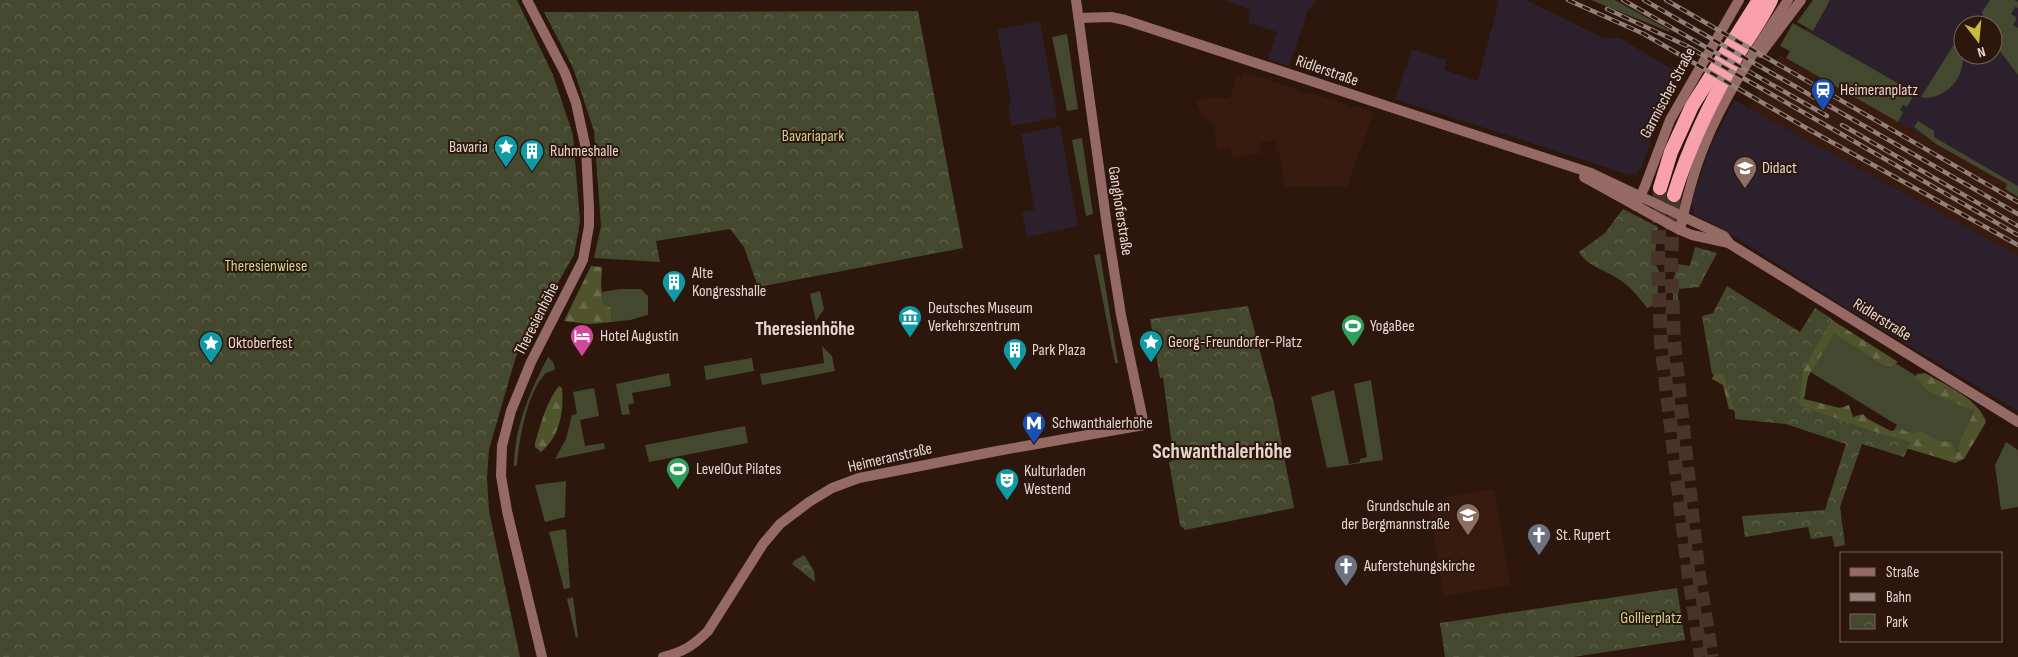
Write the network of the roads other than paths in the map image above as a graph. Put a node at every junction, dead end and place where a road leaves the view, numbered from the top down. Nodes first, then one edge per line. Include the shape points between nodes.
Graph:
1 (527, 0) edge
2 (1076, 0) edge
3 (1739, 0) edge
4 (1748, 0) edge
5 (1759, 0) edge
6 (1771, 0) edge
7 (1778, 0) edge
8 (1788, 0) edge
9 (1801, 0) edge
10 (1764, 16) junction
11 (1079, 18) junction
12 (1734, 39) junction
13 (1739, 79) junction
14 (1563, 165) junction
15 (1660, 188) tunnel mouth
16 (1674, 195) tunnel mouth
17 (1640, 196) junction
18 (1636, 206) junction
19 (1683, 216) junction
20 (1680, 230) junction
21 (1730, 244) junction
22 (2018, 422) edge
23 (1144, 425) joint
24 (542, 657) edge
25 (663, 657) edge

1 - 24 street, Theresienhöhe via 565,73 576,103 586,149 589,207 583,260 531,362 511,411 502,446 501,476 507,511
2 - 11 street, Ganghoferstraße
3 - 17 street, Garmischer Straße via 1670,120
4 - 12 highway
5 - 12 highway, Garmischer Straße
6 - 10 highway
7 - 10 highway
8 - 13 street
9 - 13 street
10 - 16 highway via 1736,57 1705,113
11 - 14 street, Ridlerstraße via 1125,20
11 - 23 street, Ganghoferstraße via 1121,315
12 - 15 highway, Garmischer Straße via 1682,125
13 - 19 street via 1704,144
14 - 17 street, Ridlerstraße via 1591,173
14 - 18 street, Ridlerstraße
17 - 18 street, Garmischer Straße
17 - 19 street, Ridlerstraße
18 - 20 street, Ridlerstraße
19 - 20 street
19 - 21 street, Ridlerstraße via 1724,236
20 - 21 street, Ridlerstraße
21 - 22 street, Ridlerstraße
23 - 25 street, Heimeranstraße via 859,478 832,488 780,524 708,631 682,652

